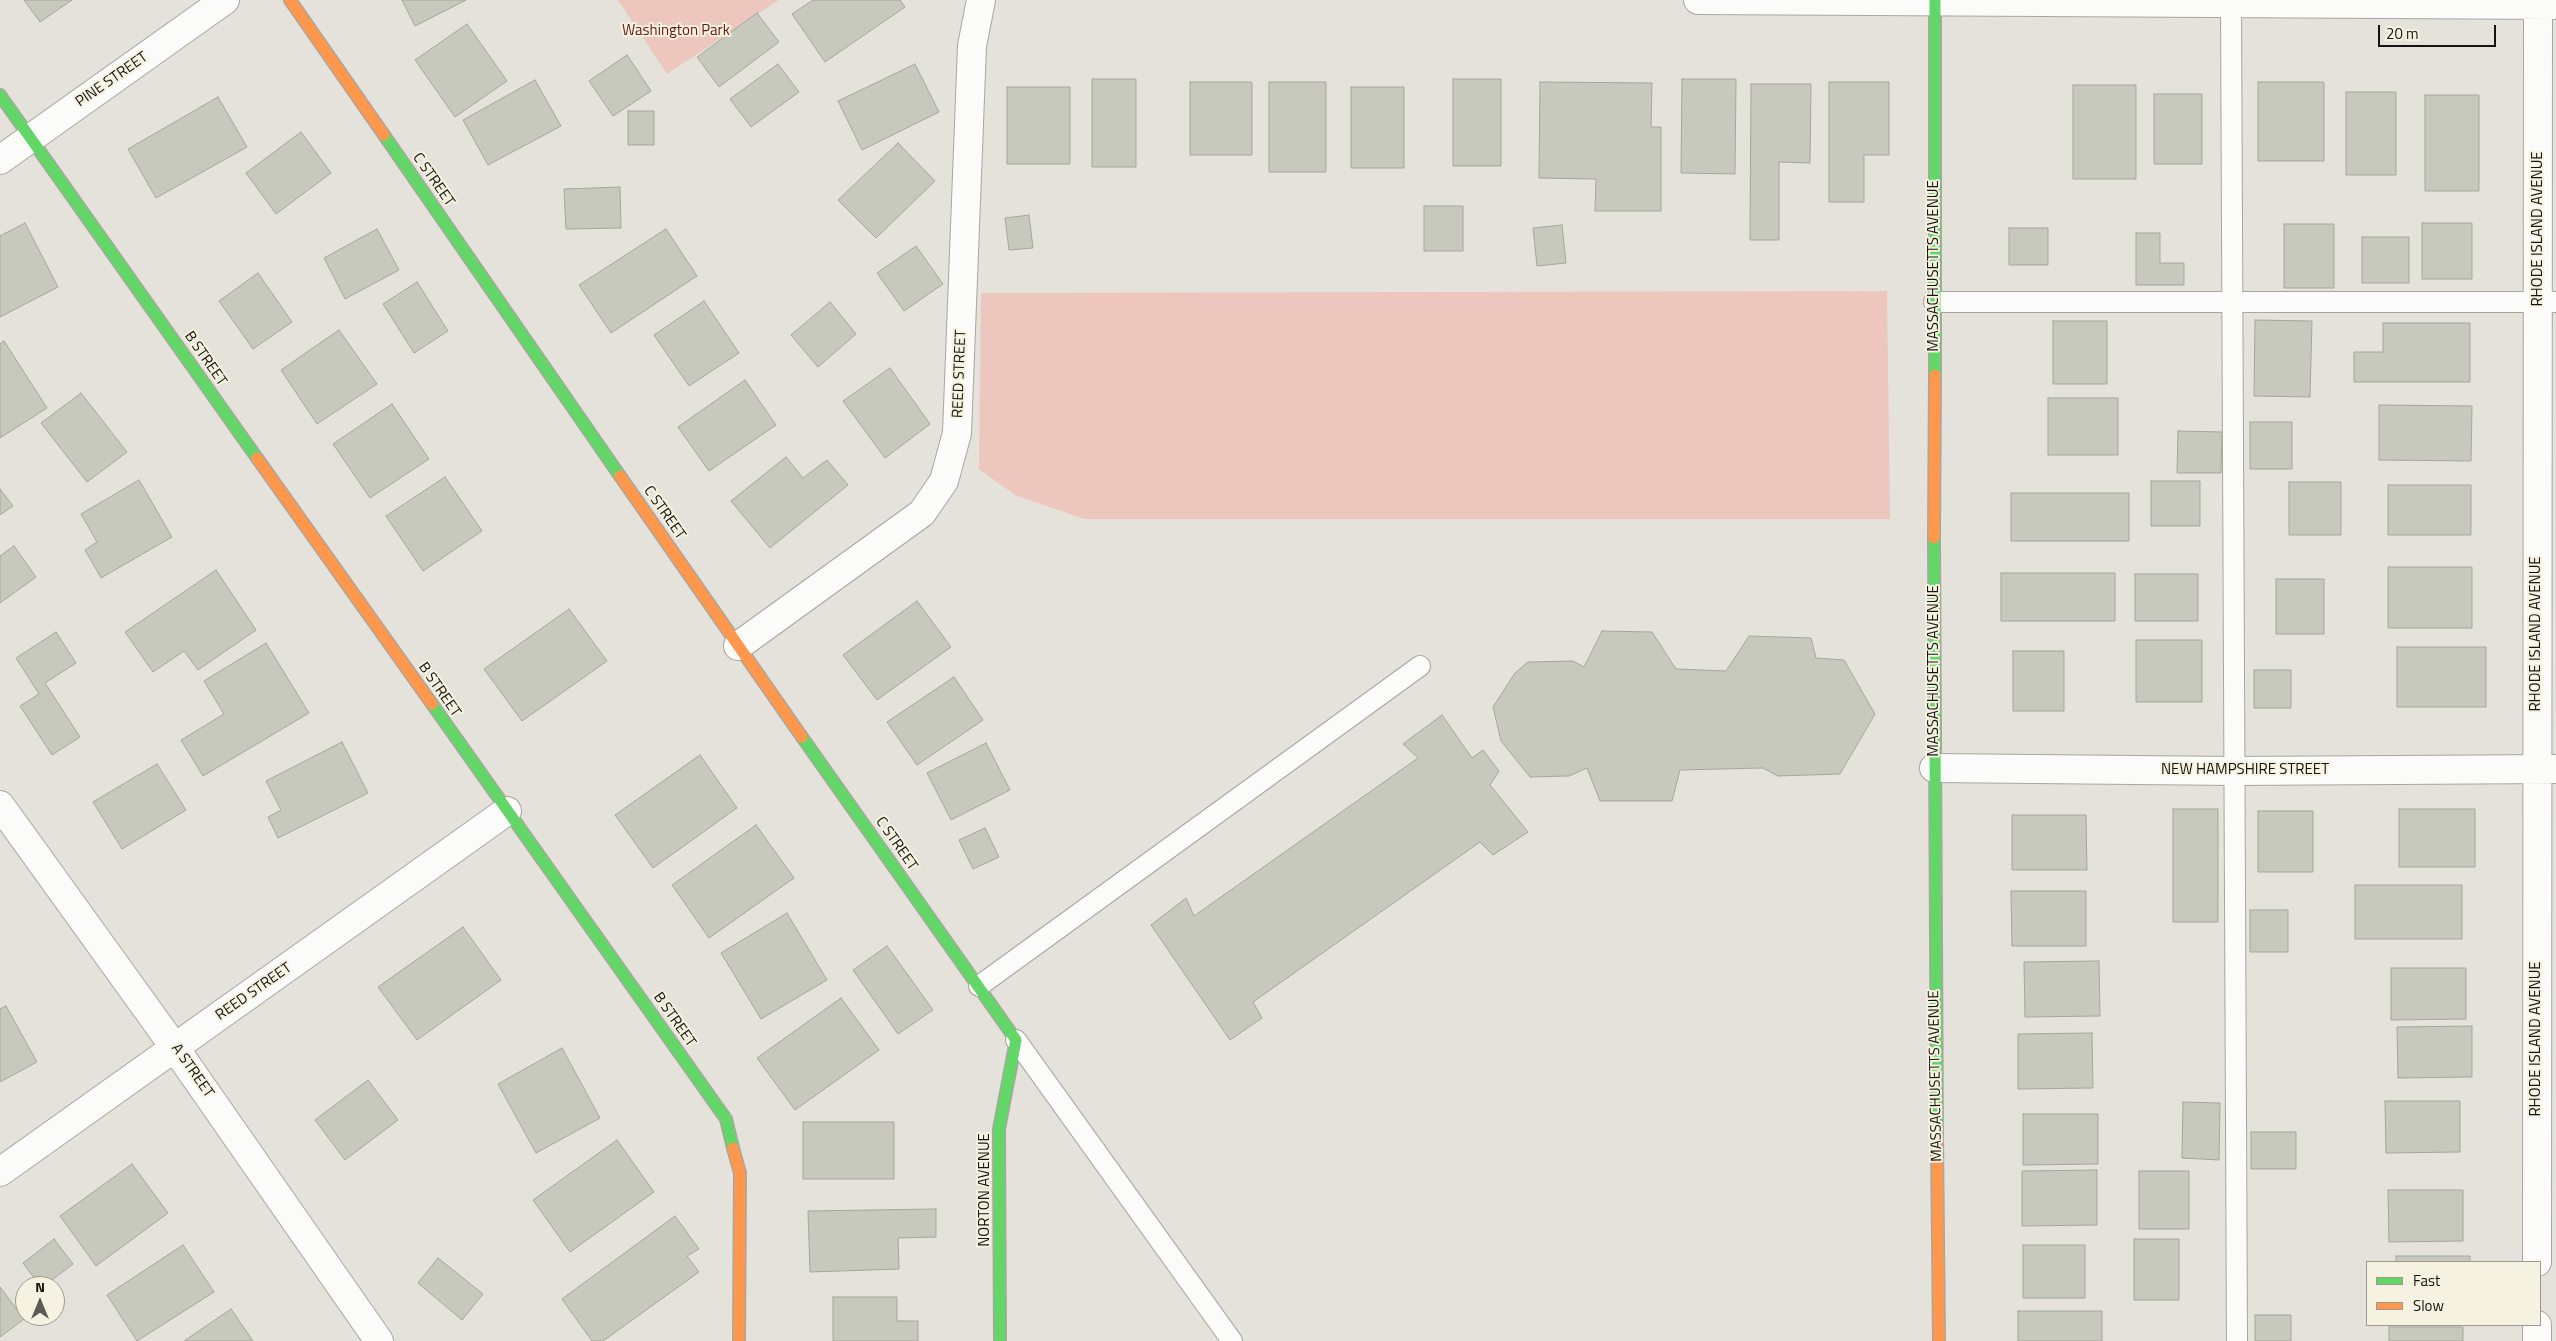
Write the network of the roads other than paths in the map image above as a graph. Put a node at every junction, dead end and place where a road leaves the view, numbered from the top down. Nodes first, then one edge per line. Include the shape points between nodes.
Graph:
1 (224, 0) edge
2 (290, 0) edge
3 (981, 0) edge
4 (1698, 0) edge
5 (1934, 2) junction
6 (2158, 2) edge
7 (2231, 4) junction
8 (2547, 5) edge
9 (0, 95) edge
10 (30, 138) junction
11 (0, 160) edge
12 (1934, 302) junction
13 (2232, 302) junction
14 (2547, 302) edge
15 (738, 646) junction
16 (1420, 666) dead end
17 (1934, 768) junction
18 (2546, 769) edge
19 (2235, 771) junction
20 (0, 805) edge
21 (507, 812) junction
22 (979, 986) junction
23 (1016, 1040) junction
24 (175, 1048) junction
25 (0, 1172) edge
26 (2537, 1261) edge
27 (2537, 1326) edge
28 (379, 1341) edge
29 (739, 1341) edge
30 (1000, 1341) edge
31 (1232, 1341) edge
32 (1939, 1341) edge
33 (2238, 1341) edge
34 (2537, 1341) edge

1 - 10 street, PINE STREET
2 - 15 street, C STREET
3 - 15 street, REED STREET via 972,46 958,433 944,481 922,512
4 - 5 street
5 - 6 street
5 - 12 street, MASSACHUSETTS AVENUE
6 - 7 street
7 - 8 street
7 - 13 lane
8 - 14 street, RHODE ISLAND AVENUE
9 - 10 street, B STREET
10 - 11 street, PINE STREET
10 - 21 street, B STREET
12 - 13 lane
12 - 17 street, MASSACHUSETTS AVENUE
13 - 14 lane
13 - 19 lane
14 - 18 street, RHODE ISLAND AVENUE
15 - 22 street, C STREET
16 - 22 lane
17 - 19 street, NEW HAMPSHIRE STREET
17 - 32 street, MASSACHUSETTS AVENUE
18 - 19 street, NEW HAMPSHIRE STREET
18 - 26 street, RHODE ISLAND AVENUE
19 - 33 lane
20 - 24 street, A STREET
21 - 24 street, REED STREET
21 - 29 street, B STREET via 726,1119 740,1173
22 - 23 street, C STREET
23 - 30 street, NORTON AVENUE via 999,1130
23 - 31 lane
24 - 25 street, REED STREET
24 - 28 street, A STREET
27 - 34 street

